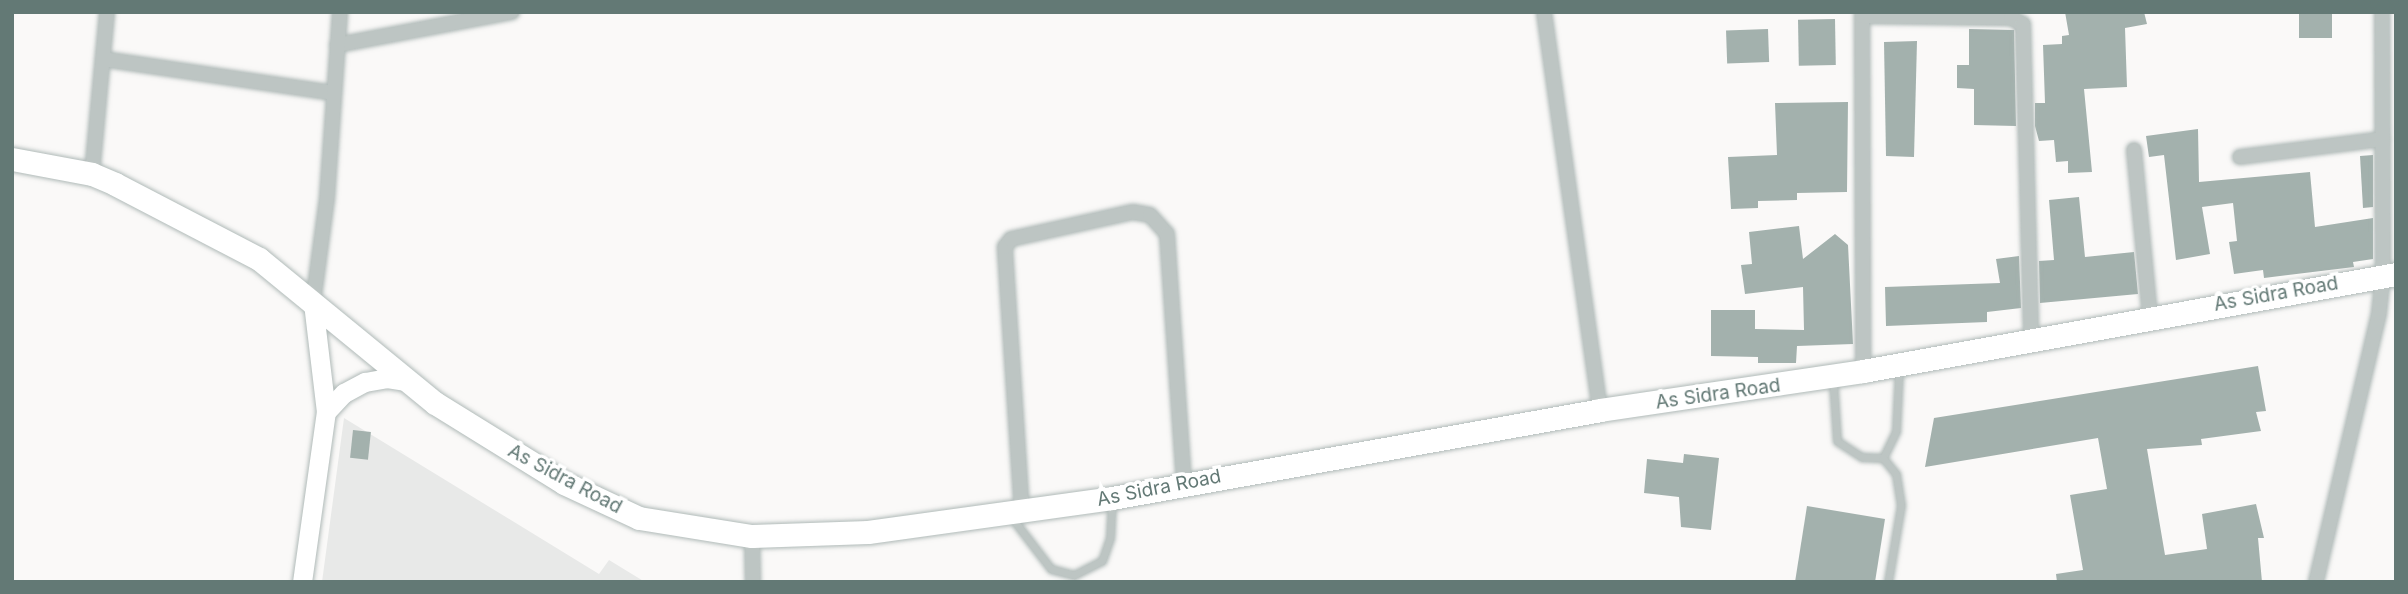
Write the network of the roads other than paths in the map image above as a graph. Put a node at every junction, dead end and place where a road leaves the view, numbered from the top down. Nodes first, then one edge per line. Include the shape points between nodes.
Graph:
1 (107, 12) edge
2 (340, 12) edge
3 (512, 12) edge
4 (1544, 12) edge
5 (2382, 12) edge
6 (1863, 14) edge
7 (337, 45) junction
8 (103, 59) junction
9 (2389, 84) edge
10 (333, 93) junction
11 (2383, 139) junction
12 (2134, 150) dead end
13 (2240, 157) dead end
14 (12, 159) edge
15 (92, 174) junction
16 (2389, 275) edge
17 (313, 303) junction
18 (2150, 317) junction
19 (2031, 340) junction
20 (1899, 365) junction
21 (1863, 371) junction
22 (1832, 377) junction
23 (412, 382) junction
24 (1600, 410) junction
25 (326, 412) junction
26 (1883, 458) junction
27 (1184, 482) junction
28 (1112, 498) junction
29 (1016, 513) junction
30 (752, 536) junction
31 (302, 582) edge
32 (753, 582) edge
33 (1888, 582) edge
34 (2316, 582) edge

1 - 8 street
2 - 7 street
3 - 7 street
4 - 24 street
5 - 9 street
6 - 19 street via 2011,18 2025,27
6 - 21 street
7 - 10 street
8 - 10 street
8 - 15 street
9 - 11 street
10 - 17 street via 326,211
11 - 13 street
11 - 16 street
12 - 18 street
14 - 15 main road, As Sidra Road
15 - 17 main road, As Sidra Road via 187,218 260,259
16 - 18 main road, As Sidra Road
16 - 34 street
17 - 23 main road, As Sidra Road
17 - 25 street
18 - 19 main road, As Sidra Road
19 - 20 main road, As Sidra Road
20 - 21 main road, As Sidra Road
20 - 26 lane via 1896,430
21 - 22 main road, As Sidra Road
22 - 24 main road, As Sidra Road
22 - 26 lane via 1837,441 1862,457
23 - 25 street via 387,378 365,382 344,393
23 - 30 main road, As Sidra Road via 462,423 609,504 676,526
24 - 27 main road, As Sidra Road
25 - 31 street
26 - 33 lane via 1896,474 1901,505
27 - 28 main road, As Sidra Road
27 - 29 street via 1167,234 1150,215 1133,212 1011,239 1005,247
28 - 29 main road, As Sidra Road
28 - 29 lane via 1110,538 1102,561 1074,575 1059,574 1042,560
29 - 30 main road, As Sidra Road via 868,532
30 - 32 street

